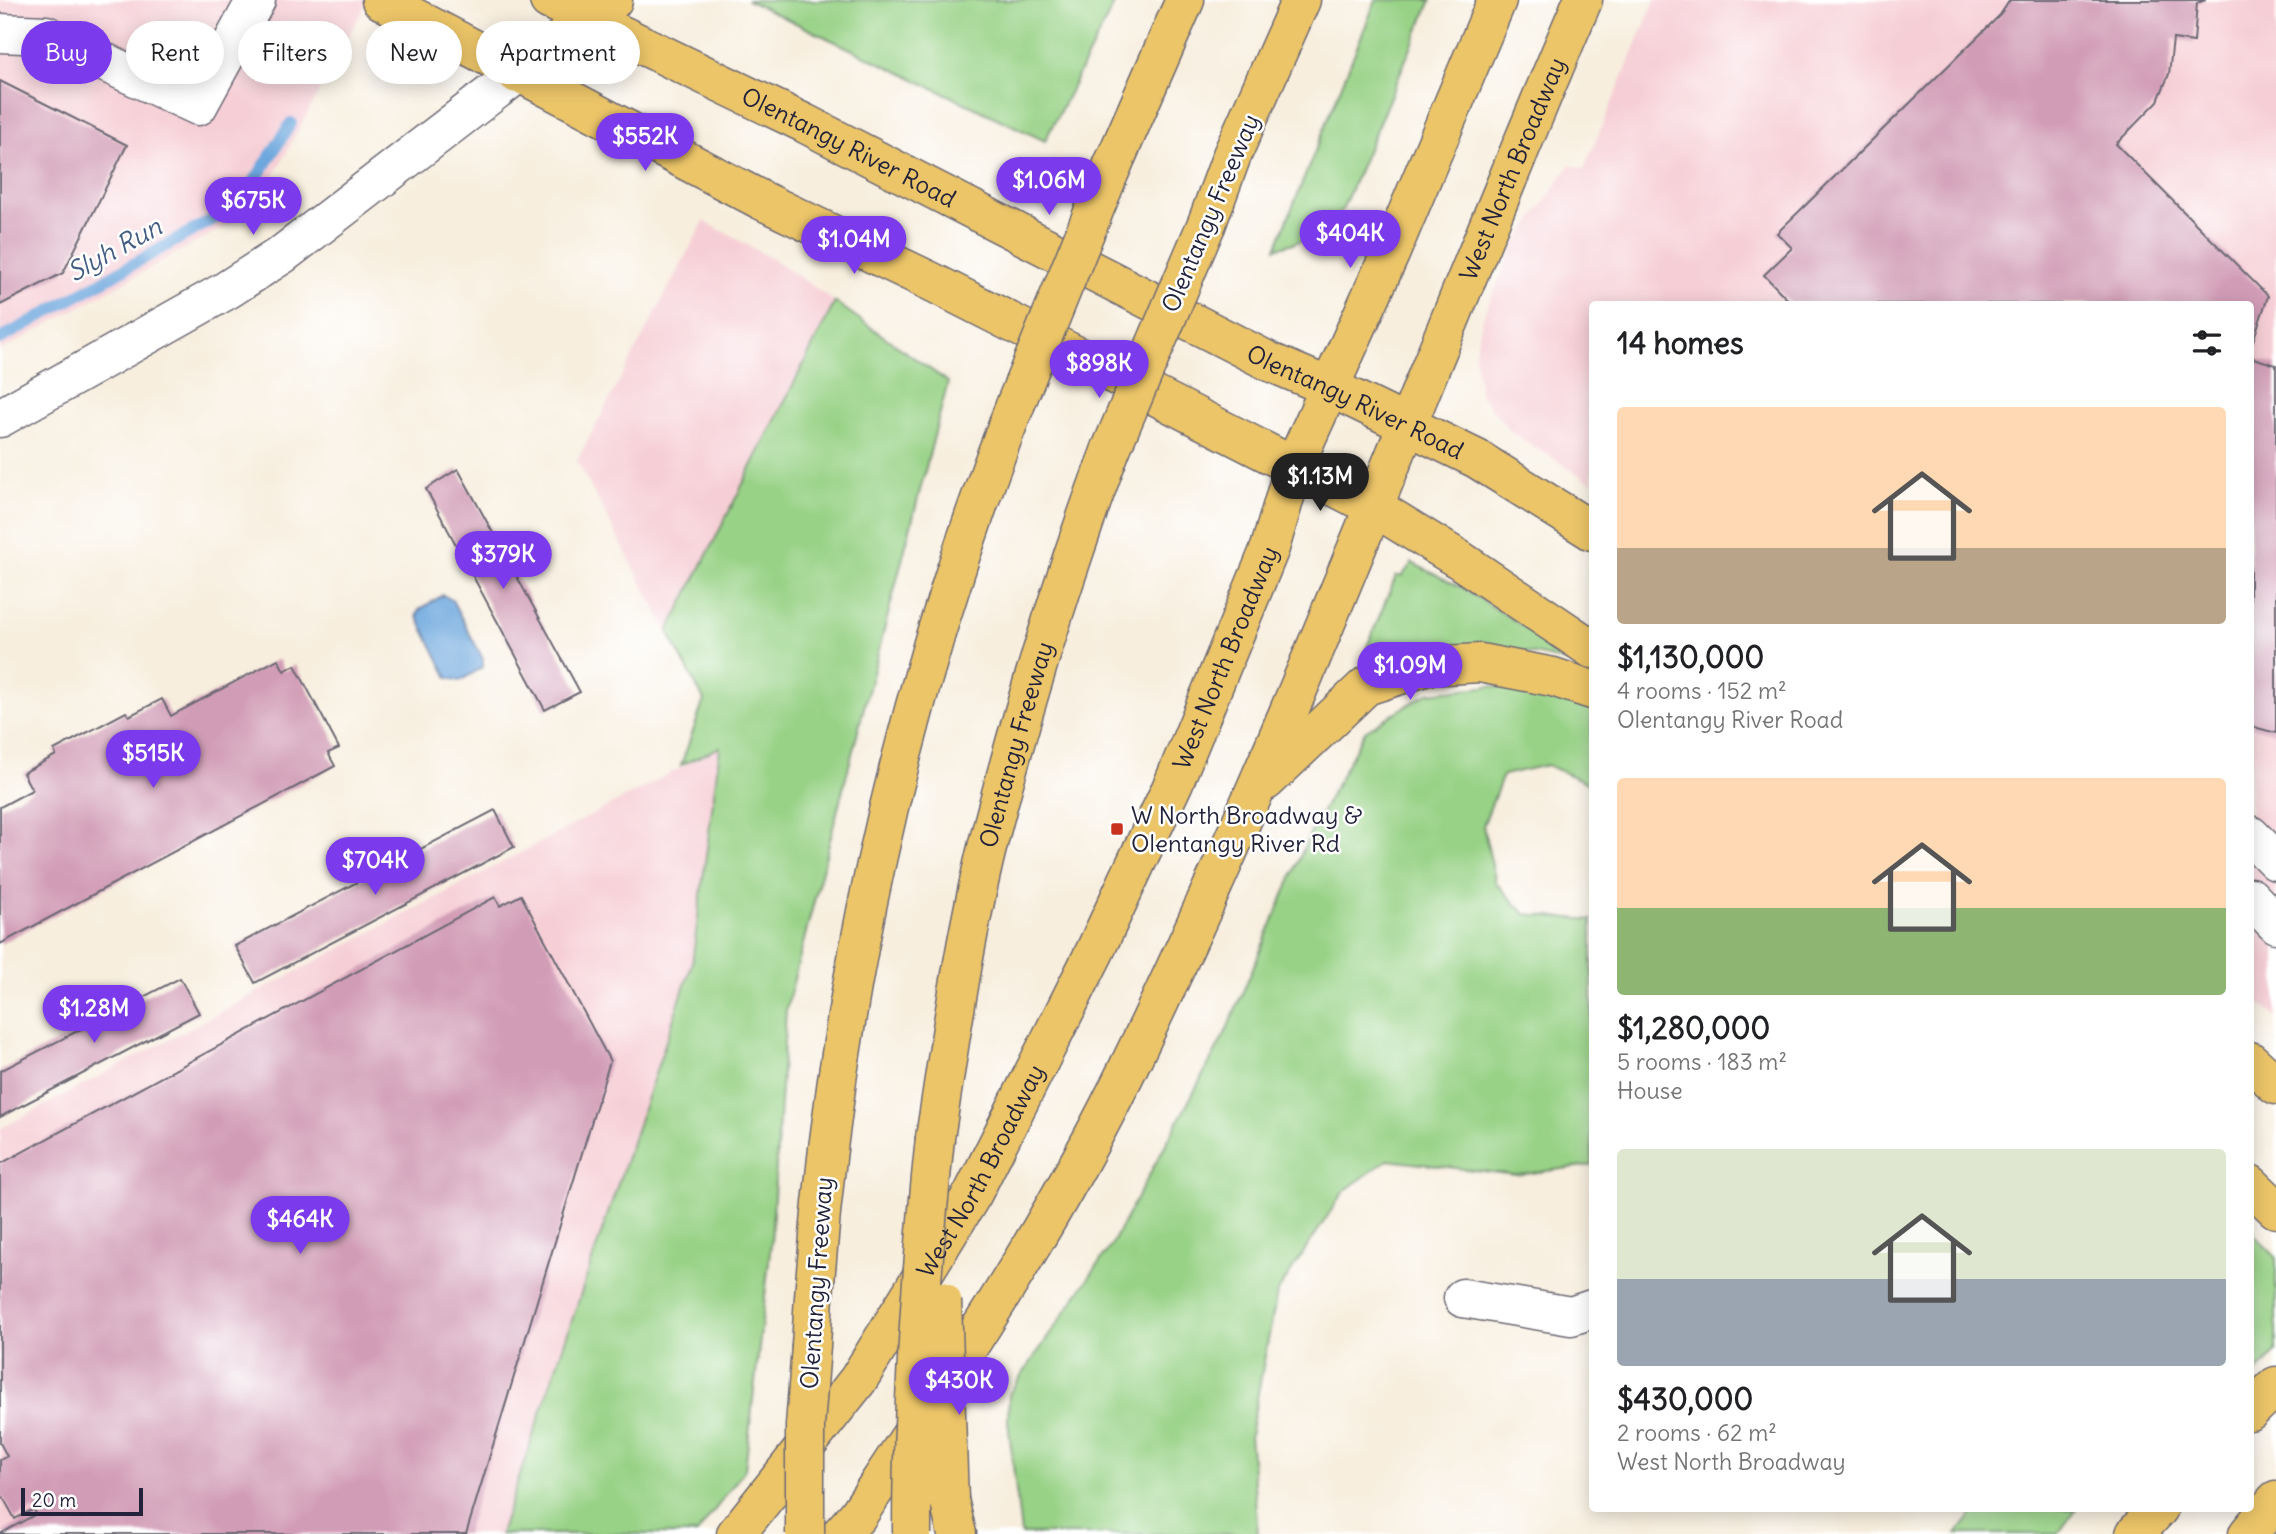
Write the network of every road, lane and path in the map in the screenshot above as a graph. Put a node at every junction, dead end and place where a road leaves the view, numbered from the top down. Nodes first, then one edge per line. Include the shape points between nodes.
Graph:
1 (256, 0) edge
2 (382, 0) edge
3 (549, 0) edge
4 (1185, 0) edge
5 (1301, 0) edge
6 (1497, 0) edge
7 (1583, 0) edge
8 (600, 9) edge
9 (585, 21) edge
10 (0, 33) edge
11 (476, 52) edge
12 (504, 84) edge
13 (536, 84) edge
14 (1329, 387) junction
15 (0, 418) edge
16 (1409, 425) junction
17 (1294, 466) junction
18 (1374, 508) junction
19 (1589, 529) edge
20 (1589, 647) edge
21 (1589, 689) edge
22 (1254, 792) junction
23 (2254, 839) edge
24 (2276, 861) edge
25 (2254, 901) edge
26 (2276, 924) edge
27 (2254, 1065) edge
28 (2276, 1086) edge
29 (935, 1138) junction
30 (2254, 1188) edge
31 (2276, 1209) edge
32 (1463, 1298) dead end
33 (1589, 1310) edge
34 (2276, 1386) edge
35 (2254, 1407) edge
36 (2276, 1500) edge
37 (2136, 1512) edge
38 (2155, 1512) edge
39 (953, 1517) edge
40 (736, 1534) edge
41 (805, 1534) edge
42 (841, 1534) edge
43 (912, 1534) edge
44 (2125, 1534) edge
45 (2135, 1534) edge
46 (2248, 1534) edge

1 - 10 street via 198,106 46,35
2 - 11 main road
3 - 8 main road, Olentangy River Road
4 - 41 main road, Olentangy Freeway, bridge via 1108,176 979,496 889,800 847,1003 817,1227 805,1426
5 - 29 main road, Olentangy Freeway, bridge via 1080,531 993,826 953,1021
6 - 14 main road, West North Broadway
7 - 16 main road, West North Broadway
8 - 9 main road
8 - 14 main road, Olentangy River Road via 804,123 1262,358
12 - 15 street via 282,254
13 - 17 main road
14 - 16 main road, Olentangy River Road
14 - 17 main road, West North Broadway
16 - 18 main road, West North Broadway
16 - 19 main road, Olentangy River Road via 1499,471
17 - 18 main road
17 - 40 main road, West North Broadway via 1270,548 1174,782 973,1193 858,1380
18 - 20 main road
18 - 22 main road, West North Broadway
21 - 22 main road via 1480,663 1427,666 1375,682
22 - 42 main road, West North Broadway via 1128,1069 1024,1261 866,1504
23 - 24 street
25 - 26 street
27 - 28 main road
29 - 39 main road, bridge
29 - 43 main road, Olentangy Freeway, bridge via 912,1429
30 - 31 main road
32 - 33 street via 1571,1316
34 - 35 main road
36 - 46 main road
37 - 44 main road
38 - 45 main road

